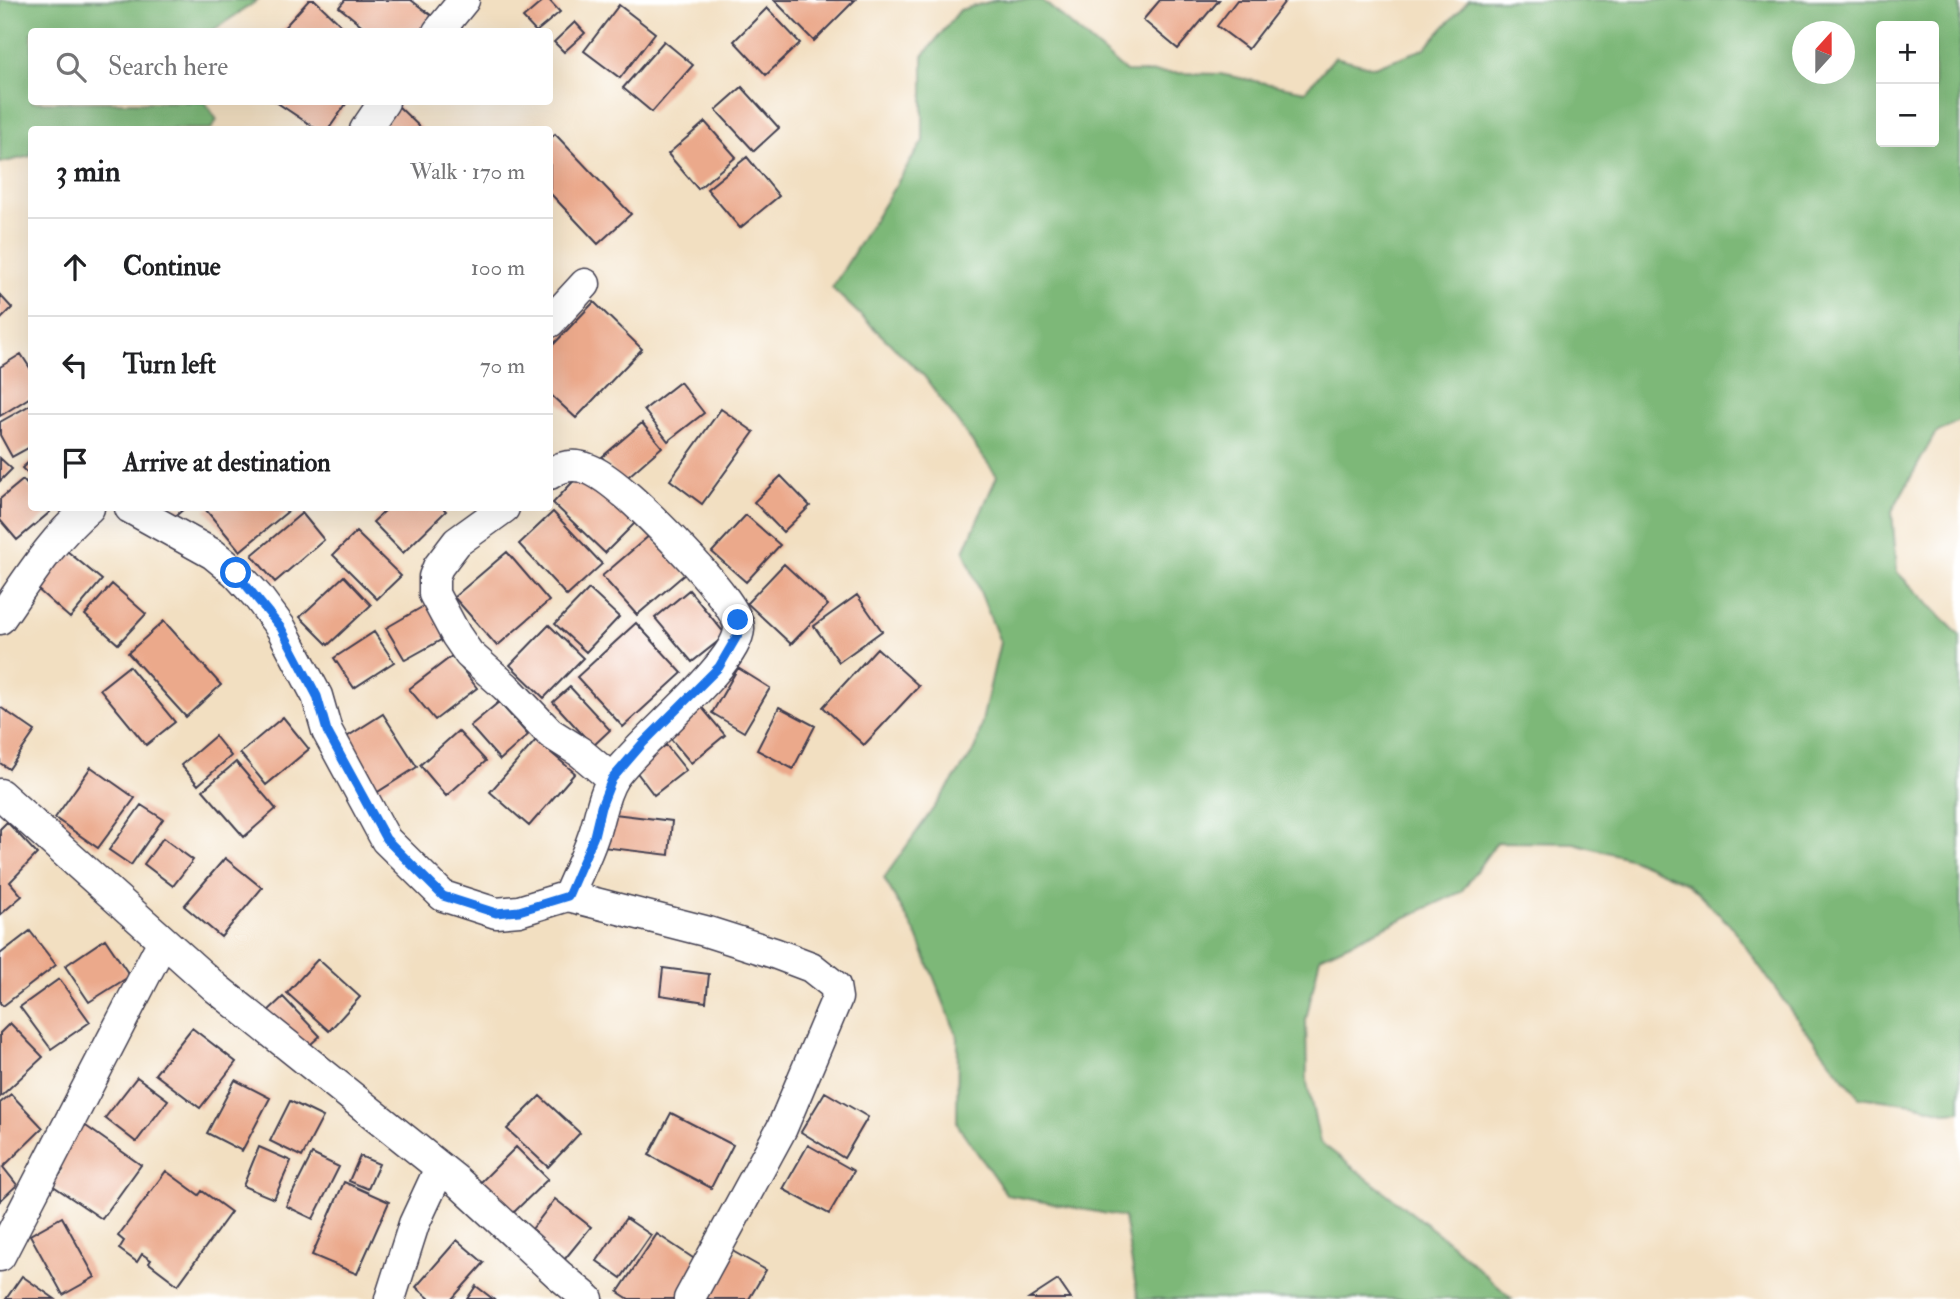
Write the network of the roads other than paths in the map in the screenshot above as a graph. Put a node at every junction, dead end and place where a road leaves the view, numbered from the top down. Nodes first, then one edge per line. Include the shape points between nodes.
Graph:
1 (464, 0) edge
2 (441, 28) edge
3 (382, 105) edge
4 (368, 126) edge
5 (584, 284) dead end
6 (553, 319) edge
7 (553, 472) edge
8 (86, 511) edge
9 (135, 511) edge
10 (487, 512) edge
11 (0, 620) edge
12 (612, 779) junction
13 (0, 794) edge
14 (568, 896) junction
15 (163, 941) junction
16 (440, 1168) junction
17 (0, 1256) edge
18 (390, 1299) edge
19 (588, 1299) edge
20 (689, 1299) edge

1 - 2 street
3 - 4 street
5 - 6 street
7 - 12 street via 587,467 605,477 691,559 738,620 740,631 719,667
8 - 11 street via 55,539
9 - 14 street via 213,554 258,597 293,650 317,696 327,731 386,839 443,896 496,913
10 - 12 street via 438,567 434,594 469,654 551,733
12 - 14 street
13 - 15 street
14 - 20 street via 774,953 811,967 835,986 837,998 782,1128
15 - 16 street
15 - 17 street
16 - 18 street via 414,1224
16 - 19 street

